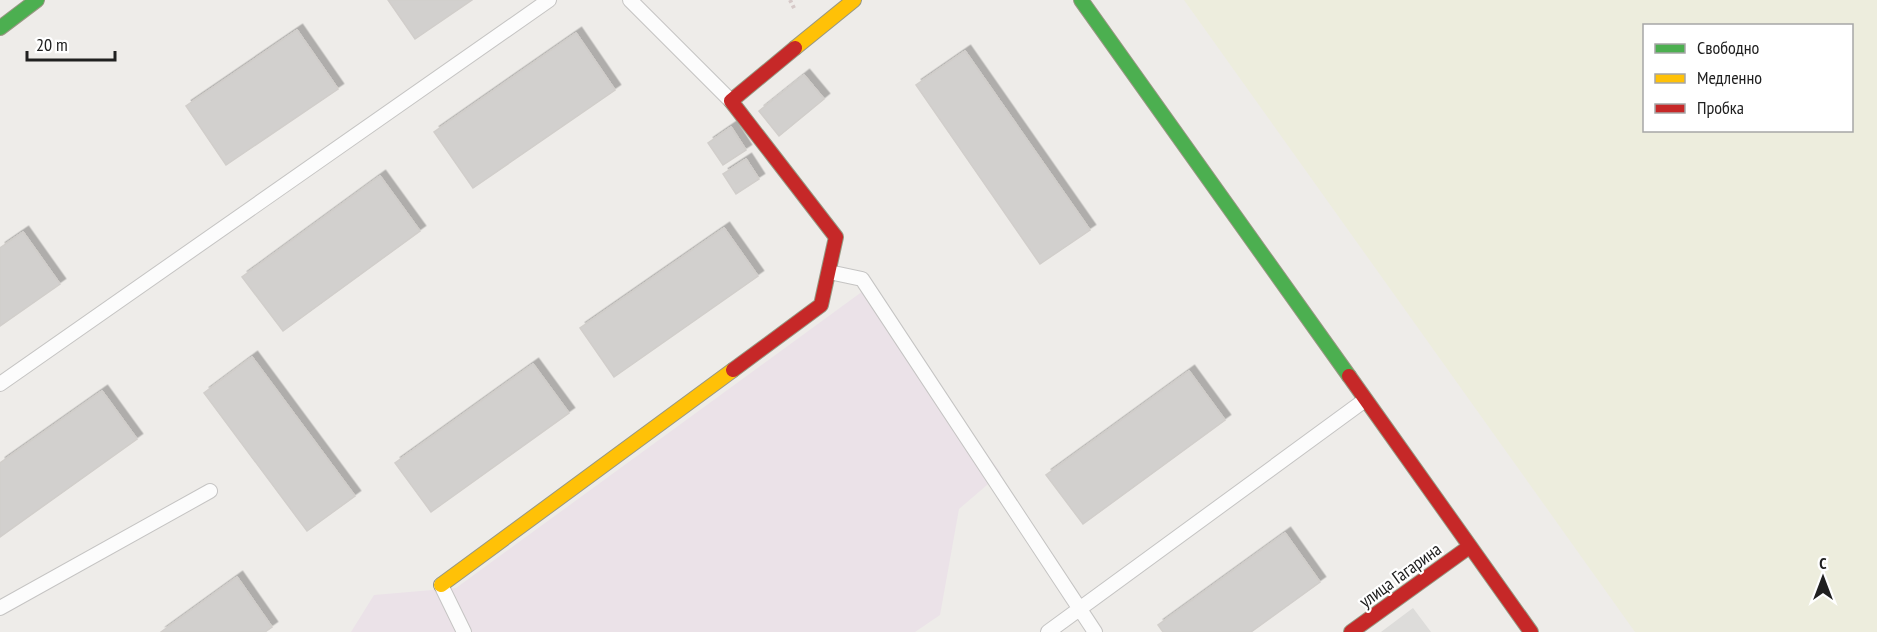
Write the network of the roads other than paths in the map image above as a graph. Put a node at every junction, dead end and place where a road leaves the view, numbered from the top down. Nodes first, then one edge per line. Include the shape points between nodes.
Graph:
1 (37, 0) edge
2 (549, 0) edge
3 (630, 0) edge
4 (854, 0) edge
5 (1081, 0) edge
6 (0, 28) edge
7 (731, 101) junction
8 (829, 272) junction
9 (0, 384) edge
10 (1365, 400) junction
11 (210, 491) dead end
12 (1469, 547) junction
13 (441, 585) joint
14 (0, 608) edge
15 (1079, 610) junction
16 (464, 632) edge
17 (1048, 632) edge
18 (1095, 632) edge
19 (1351, 632) edge
20 (1532, 632) edge

1 - 6 street
2 - 9 lane
3 - 7 lane
4 - 7 street
5 - 10 street
7 - 8 street via 836,237
8 - 13 street via 821,305
8 - 15 lane via 862,279
10 - 12 street
10 - 15 lane
11 - 14 lane
12 - 19 street, улица Гагарина
12 - 20 street
13 - 16 lane
15 - 17 lane
15 - 18 lane

